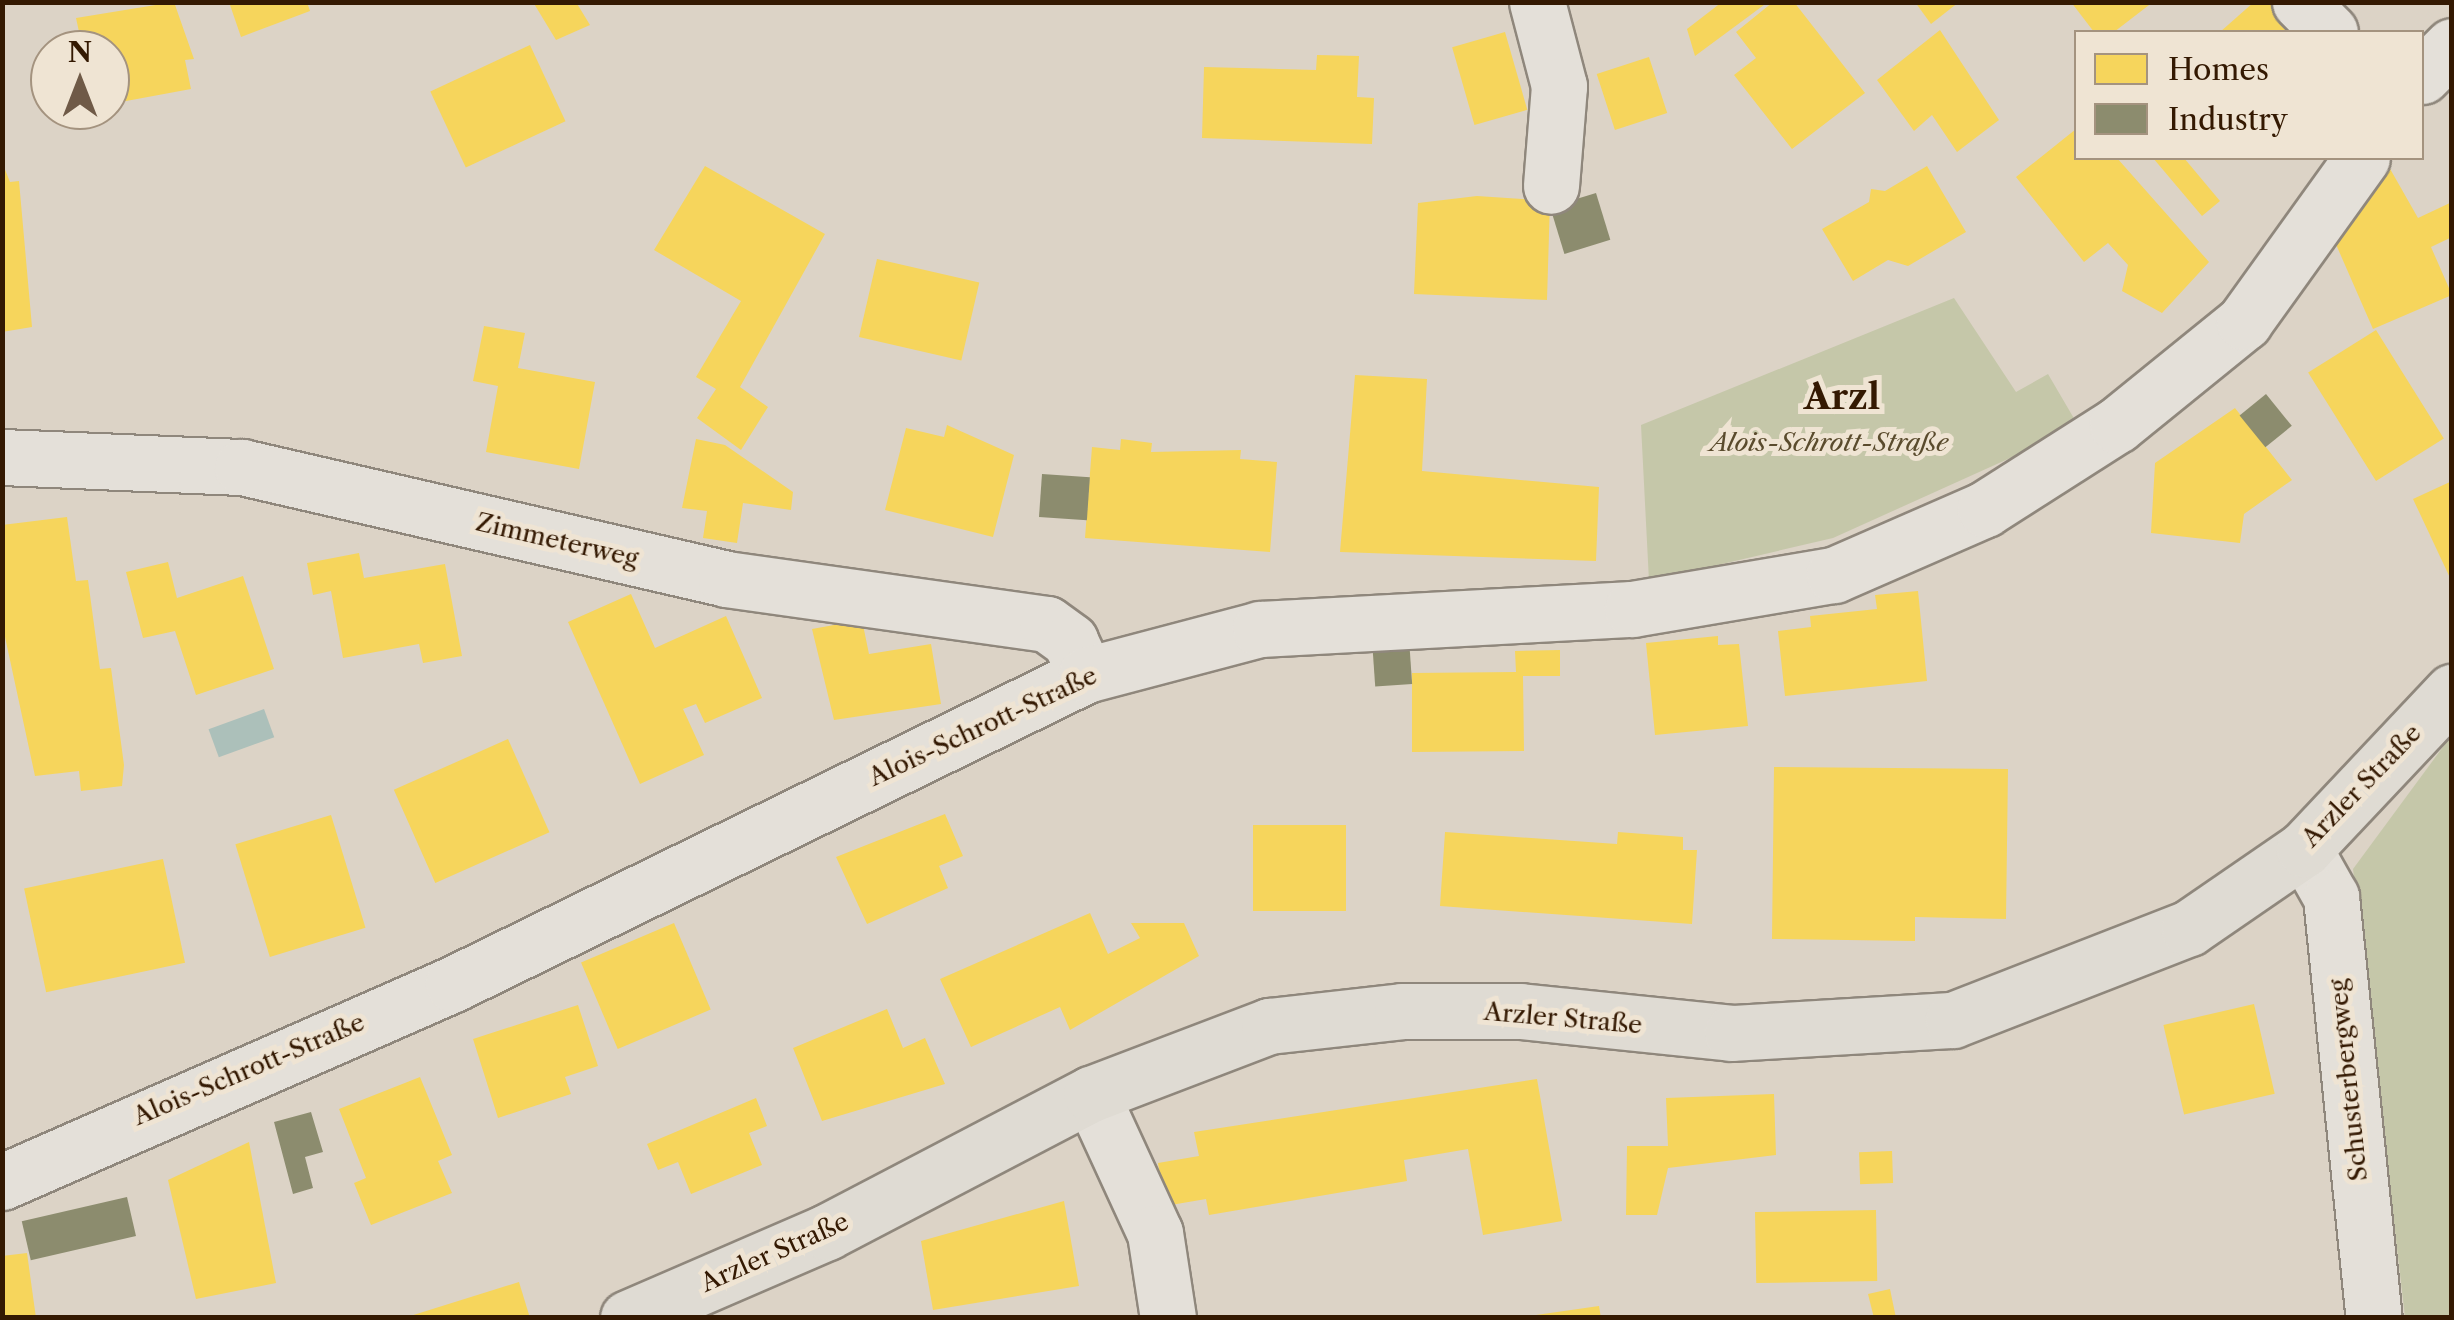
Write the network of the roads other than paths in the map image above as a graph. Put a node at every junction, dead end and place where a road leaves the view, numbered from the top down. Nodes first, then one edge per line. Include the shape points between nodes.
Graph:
1 (1537, 2) edge
2 (2300, 2) edge
3 (2328, 30) edge
4 (2452, 46) edge
5 (2424, 74) edge
6 (2361, 160) edge
7 (1550, 186) dead end
8 (2, 456) edge
9 (1086, 675) junction
10 (2452, 692) edge
11 (2304, 849) junction
12 (1091, 1094) junction
13 (2, 1182) edge
14 (628, 1318) edge
15 (1168, 1318) edge
16 (2374, 1318) edge

1 - 7 street via 1560,100
2 - 3 street
4 - 5 street
6 - 9 street, Alois-Schrott-Straße via 2244,322 2117,426 1985,509 1834,575 1632,609 1260,629
8 - 9 street, Zimmeterweg via 242,468 726,579 1048,624 1070,640
9 - 13 street, Alois-Schrott-Straße via 453,984
10 - 11 main road, Arzler Straße
11 - 12 main road, Arzler Straße via 2190,928 1953,1020 1732,1033 1520,1011 1402,1011 1269,1026
11 - 16 street, Schusterbergweg via 2330,897
12 - 14 main road, Arzler Straße via 827,1232
12 - 15 street via 1155,1233

